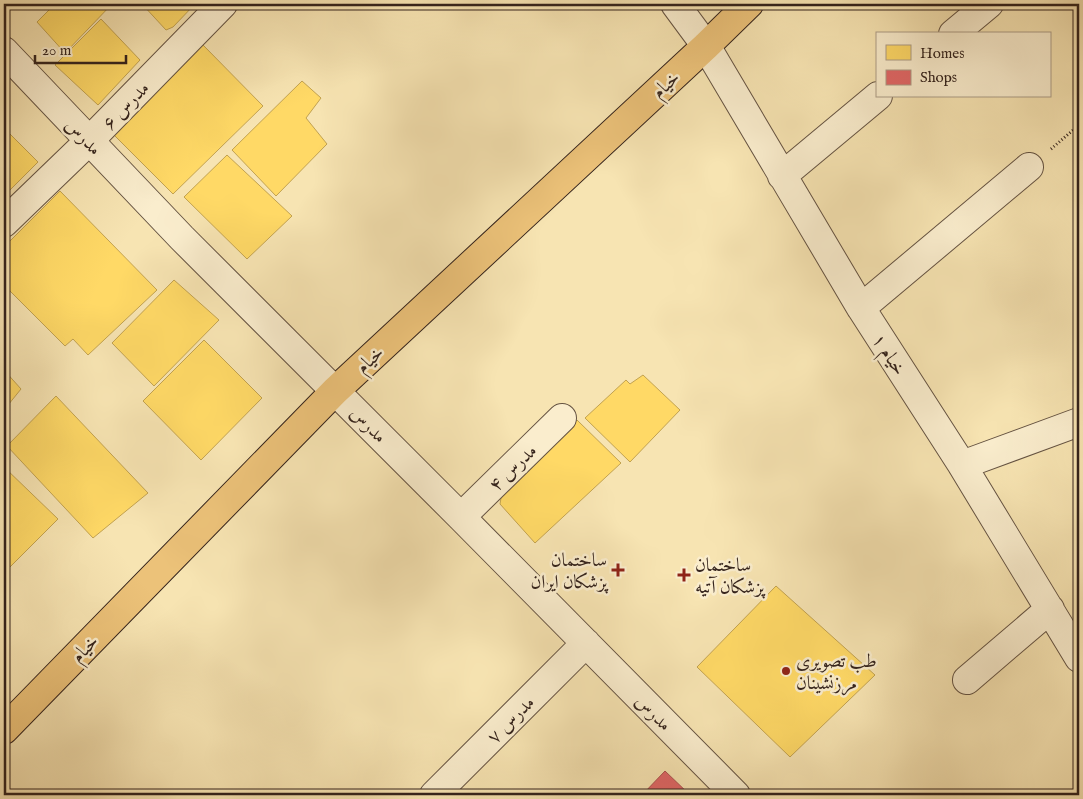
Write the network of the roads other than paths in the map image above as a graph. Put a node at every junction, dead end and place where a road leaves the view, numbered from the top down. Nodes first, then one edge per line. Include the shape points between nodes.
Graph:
1 (223, 4) edge
2 (675, 4) edge
3 (749, 4) edge
4 (989, 4) edge
5 (955, 32) edge
6 (706, 46) junction
7 (4, 51) edge
8 (876, 98) edge
9 (89, 142) junction
10 (1029, 167) road end
11 (782, 176) junction
12 (4, 223) edge
13 (860, 308) junction
14 (335, 391) junction
15 (562, 418) dead end
16 (1079, 422) edge
17 (962, 465) junction
18 (461, 517) junction
19 (1050, 609) junction
20 (586, 643) junction
21 (1079, 658) edge
22 (967, 680) dead end
23 (4, 730) edge
24 (434, 795) edge
25 (736, 795) edge

1 - 9 street, مدرس ۶
2 - 6 street, خیام ۱
3 - 6 main road, خیام
4 - 5 street
6 - 11 street, خیام ۱
6 - 14 main road, خیام
7 - 9 street, مدرس
8 - 11 street
9 - 12 street, مدرس ۶
9 - 14 street, مدرس
10 - 13 street
11 - 13 street, خیام ۱
13 - 17 street, خیام ۱
14 - 18 street, مدرس
14 - 23 main road, خیام
15 - 18 street, مدرس ۴
16 - 17 street
17 - 19 street, خیام ۱
18 - 20 street, مدرس
19 - 21 street, خیام ۱
19 - 22 street
20 - 24 street, مدرس ۷
20 - 25 street, مدرس

